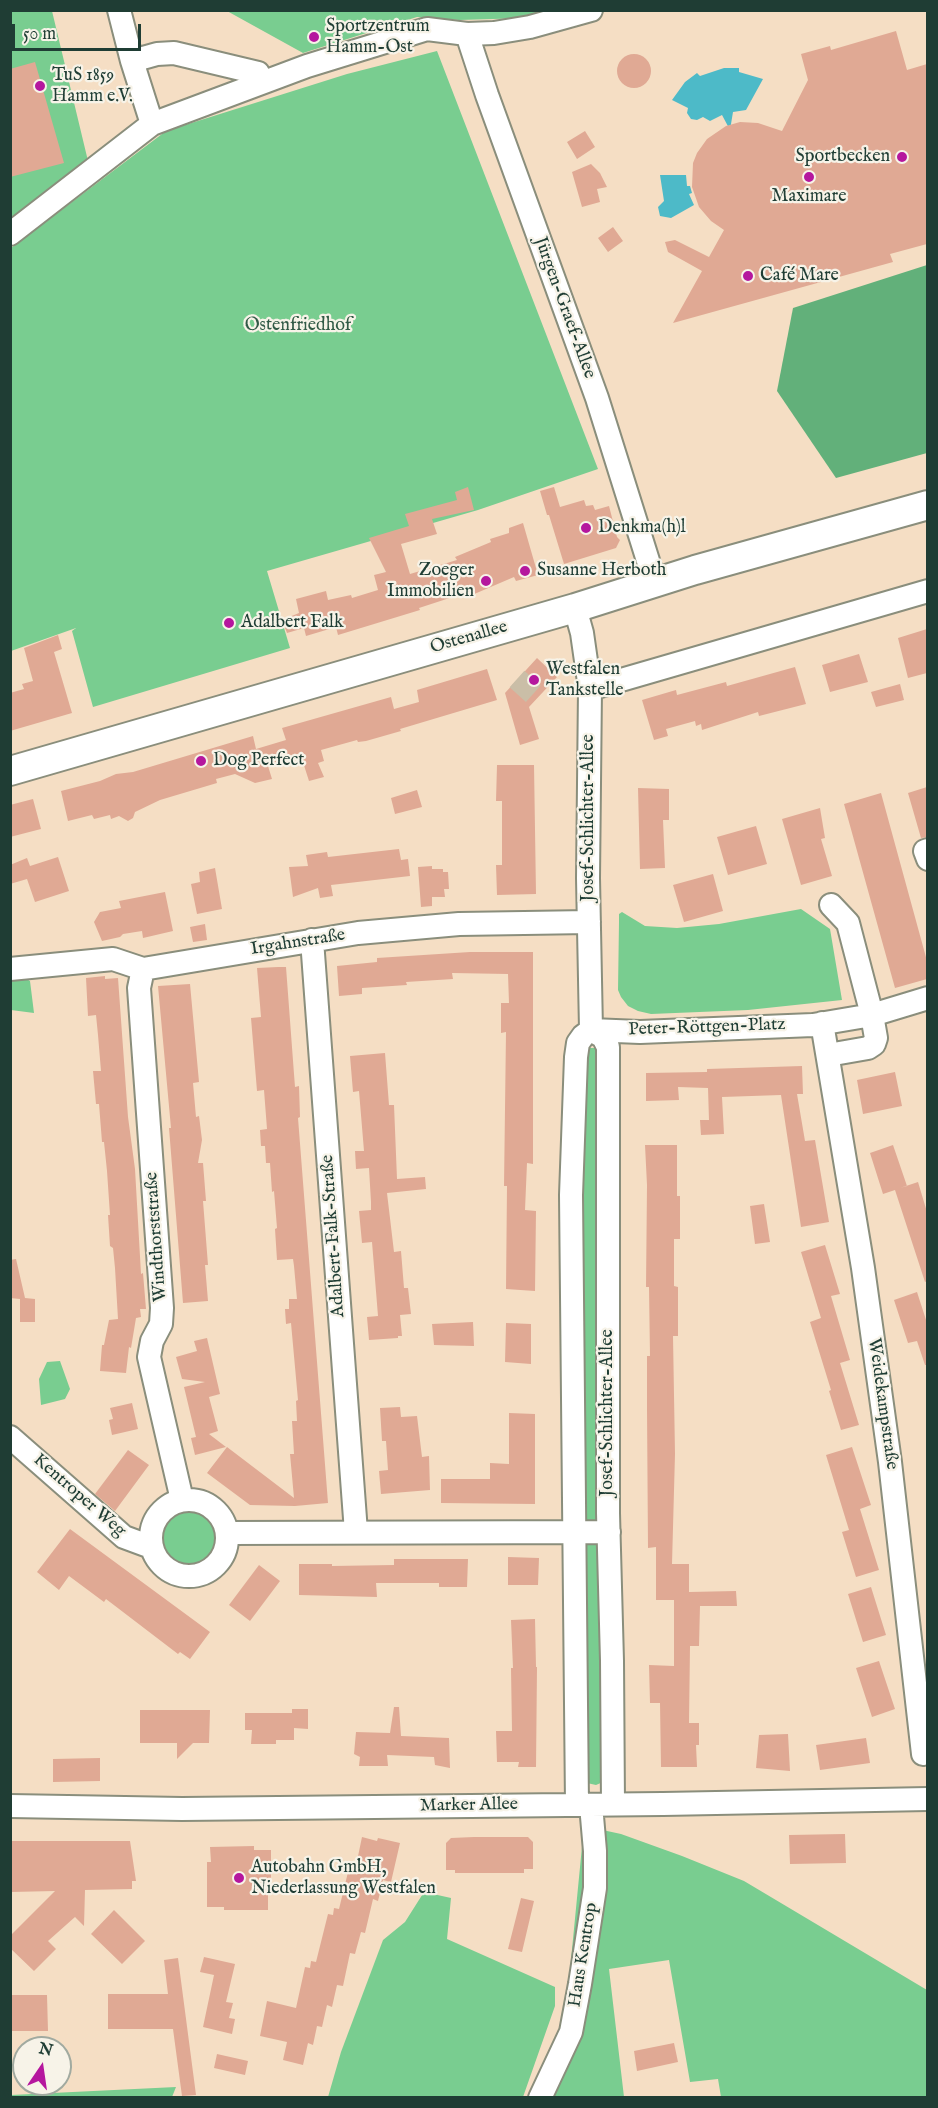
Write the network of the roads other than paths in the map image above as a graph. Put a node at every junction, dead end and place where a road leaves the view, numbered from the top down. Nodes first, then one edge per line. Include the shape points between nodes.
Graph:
1 (118, 10) edge
2 (591, 10) edge
3 (467, 34) junction
4 (132, 62) junction
5 (262, 82) junction
6 (152, 124) junction
7 (10, 234) edge
8 (927, 505) edge
9 (655, 583) junction
10 (927, 591) edge
11 (575, 608) junction
12 (590, 688) junction
13 (10, 771) edge
14 (927, 850) edge
15 (927, 859) edge
16 (831, 904) dead end
17 (589, 922) junction
18 (312, 940) junction
19 (10, 969) edge
20 (143, 969) junction
21 (927, 998) edge
22 (878, 1013) junction
23 (822, 1023) junction
24 (591, 1030) junction
25 (828, 1055) junction
26 (10, 1437) edge
27 (182, 1500) junction
28 (356, 1532) junction
29 (574, 1532) junction
30 (609, 1532) junction
31 (227, 1533) junction
32 (151, 1547) junction
33 (923, 1754) dead end
34 (927, 1798) edge
35 (10, 1806) edge
36 (593, 1808) junction
37 (540, 2097) edge

1 - 4 street
2 - 3 street via 530,27
3 - 5 street via 427,29
3 - 9 street, Jürgen-Graef-Allee via 597,398
4 - 5 street via 174,53 258,73
4 - 6 street
5 - 6 street
6 - 7 street
8 - 9 main road, Ostenallee
9 - 11 main road, Ostenallee
10 - 12 street
11 - 12 street, Josef-Schlichter-Allee
11 - 13 main road, Ostenallee
12 - 17 street, Josef-Schlichter-Allee
14 - 15 street
16 - 22 street via 848,923
17 - 18 street, Irgahnstraße via 459,924
17 - 24 street, Josef-Schlichter-Allee
18 - 20 street, Irgahnstraße
18 - 28 street, Adalbert-Falk-Straße
19 - 20 street, Irgahnstraße via 113,959
20 - 27 street, Windthorststraße via 138,988 162,1308 161,1324 148,1357
21 - 22 street, Peter-Röttgen-Platz
22 - 23 street, Peter-Röttgen-Platz
22 - 25 street via 874,1044
23 - 24 street, Peter-Röttgen-Platz via 640,1032
23 - 25 street
24 - 29 street, Josef-Schlichter-Allee via 578,1043 576,1057 571,1196
24 - 30 street, Josef-Schlichter-Allee via 603,1037 608,1047
25 - 33 street, Weidekampstraße via 891,1468
26 - 32 street, Kentroper Weg via 124,1537
27 - 31 street via 209,1506 222,1520
27 - 32 street via 169,1505 155,1520
28 - 29 street
28 - 31 street
29 - 30 street
29 - 36 street, Josef-Schlichter-Allee
30 - 36 street, Josef-Schlichter-Allee via 612,1661
31 - 32 street via 222,1558 200,1575 182,1576 164,1568
34 - 36 street, Marker Allee
35 - 36 street, Marker Allee
36 - 37 street, Haus Kentrop via 595,1888 580,1984 571,2032

